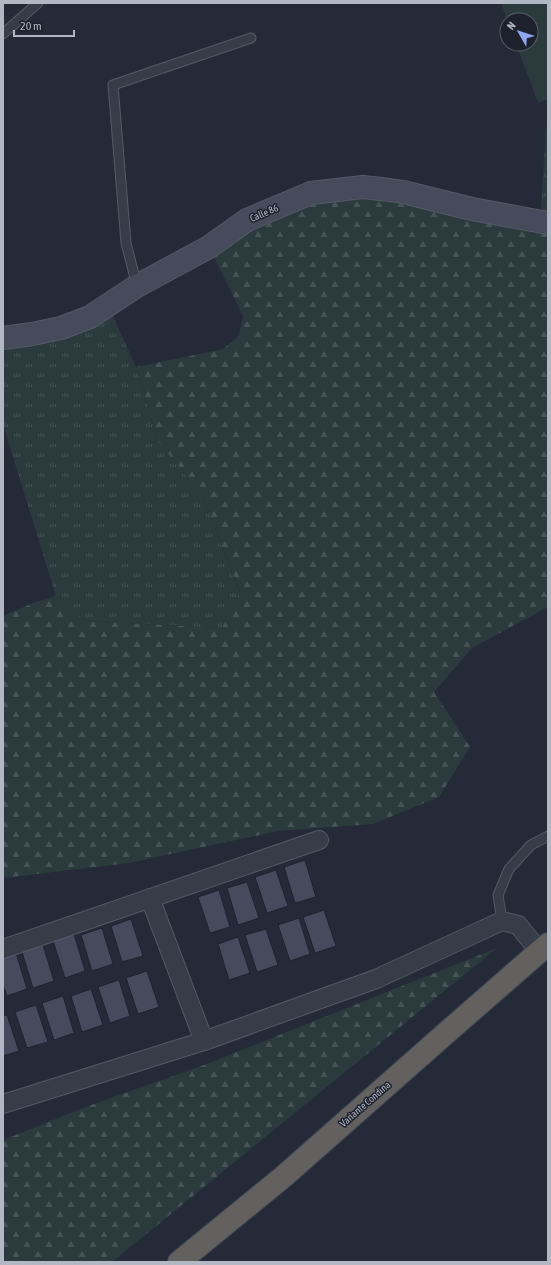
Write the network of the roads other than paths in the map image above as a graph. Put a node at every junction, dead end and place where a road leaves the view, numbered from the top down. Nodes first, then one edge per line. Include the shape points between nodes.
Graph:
1 (38, 3) edge
2 (3, 34) edge
3 (251, 38) dead end
4 (548, 223) edge
5 (137, 286) junction
6 (3, 338) edge
7 (548, 836) edge
8 (319, 840) dead end
9 (150, 898) junction
10 (502, 921) junction
11 (543, 948) edge
12 (3, 949) edge
13 (204, 1041) junction
14 (3, 1104) edge
15 (179, 1262) edge

1 - 2 lane
3 - 5 lane via 113,85 126,243
4 - 5 main road, Calle 86 via 396,191 363,187 311,193 247,220 209,246
5 - 6 main road, Calle 86 via 90,317 61,328
7 - 10 lane via 531,845 509,869 498,895
8 - 9 street
9 - 12 street
9 - 13 street
10 - 11 street via 518,925
10 - 13 street via 376,979
11 - 15 highway, Variante Condina via 283,1177
13 - 14 street

